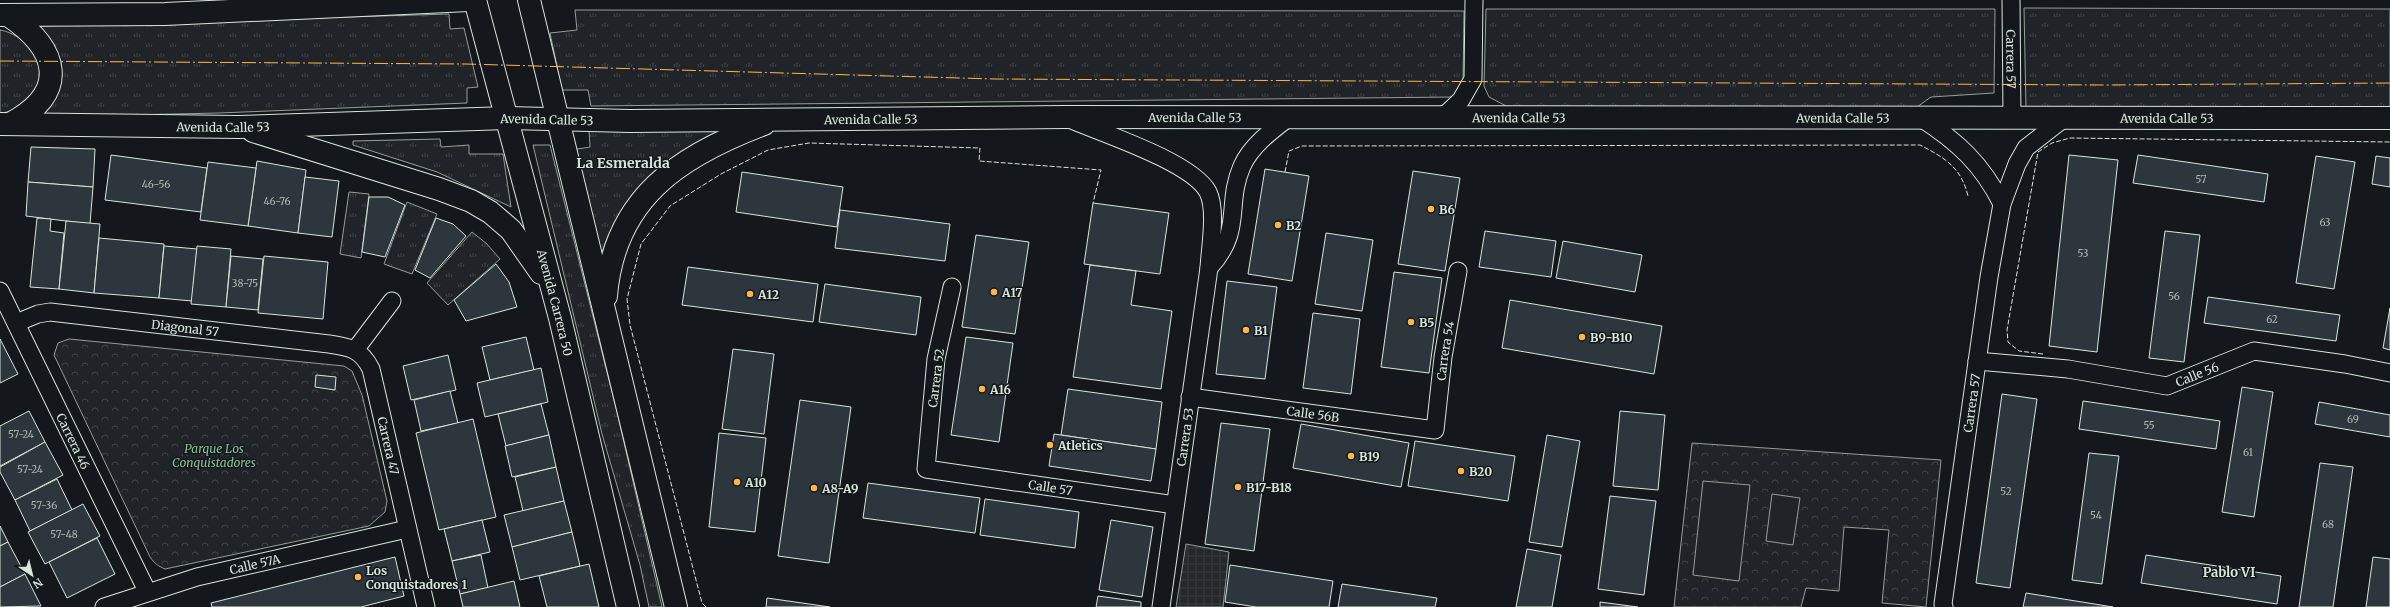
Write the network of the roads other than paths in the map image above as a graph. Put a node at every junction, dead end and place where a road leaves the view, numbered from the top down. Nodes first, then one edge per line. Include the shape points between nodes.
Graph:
1 (294, 0) edge
2 (469, 0) edge
3 (475, 0) edge
4 (529, 0) edge
5 (1474, 0) edge
6 (2011, 0) edge
7 (272, 10) junction
8 (4, 15) edge
9 (1065, 117) junction
10 (507, 118) junction
11 (1288, 118) junction
12 (1442, 118) junction
13 (1921, 118) junction
14 (2390, 118) edge
15 (558, 119) junction
16 (2012, 119) junction
17 (2064, 119) junction
18 (776, 120) junction
19 (5, 124) edge
20 (238, 127) junction
21 (2002, 204) junction
22 (1209, 268) junction
23 (1458, 271) dead end
24 (952, 287) dead end
25 (552, 290) junction
26 (0, 291) edge
27 (392, 301) dead end
28 (604, 313) junction
29 (16, 322) junction
30 (355, 350) junction
31 (1977, 361) junction
32 (2390, 373) edge
33 (1190, 397) junction
34 (1435, 430) joint
35 (926, 469) joint
36 (1175, 505) junction
37 (407, 529) junction
38 (147, 591) junction
39 (1944, 605) edge
40 (104, 607) edge
41 (426, 607) edge
42 (628, 607) edge
43 (676, 607) edge
44 (1161, 607) edge

1 - 7 main road
2 - 7 main road
3 - 10 main road, Avenida Carrera 50
4 - 15 main road
5 - 12 street via 1473,79 1461,100
6 - 16 street, Carrera 57
7 - 8 main road
8 - 19 main road via 35,35 51,68 50,83 38,105 26,116
9 - 11 main road, Avenida Calle 53
9 - 18 main road, Avenida Calle 53
9 - 22 street, Carrera 53 via 1168,161 1195,176 1208,193 1212,215
10 - 15 main road, Avenida Calle 53
10 - 20 main road, Avenida Calle 53
10 - 25 main road, Avenida Carrera 50
11 - 12 main road, Avenida Calle 53
11 - 22 street via 1270,132 1249,154 1242,166 1238,178 1231,235 1222,254
12 - 13 main road, Avenida Calle 53
13 - 16 main road, Avenida Calle 53
13 - 21 street via 1944,133 1976,162 1990,180
14 - 17 main road, Avenida Calle 53
15 - 18 main road, Avenida Calle 53
15 - 28 main road
16 - 17 main road, Avenida Calle 53
17 - 21 street, Carrera 57 via 2026,148
18 - 28 main road via 705,150 674,171 643,199 614,246
19 - 20 main road, Avenida Calle 53
20 - 25 main road via 440,189 471,201 490,212 510,230
21 - 31 street, Carrera 57
22 - 33 street, Carrera 53
23 - 34 street, Carrera 54
24 - 35 street, Carrera 52 via 936,359
25 - 42 main road, Avenida Carrera 50
26 - 29 street, Carrera 46
27 - 30 street
28 - 43 main road
29 - 30 street, Diagonal 57 via 50,312 329,344
29 - 38 street, Carrera 46
30 - 37 street, Carrera 47 via 366,357 371,368
31 - 32 street, Calle 56 via 2068,369 2167,386 2254,351
31 - 39 street, Carrera 57
33 - 34 street, Calle 56B
33 - 36 street, Carrera 53
35 - 36 street, Calle 57
36 - 44 street, Carrera 53
37 - 38 street, Calle 57A via 197,577
37 - 41 street, Carrera 47
38 - 40 street, Calle 57A

